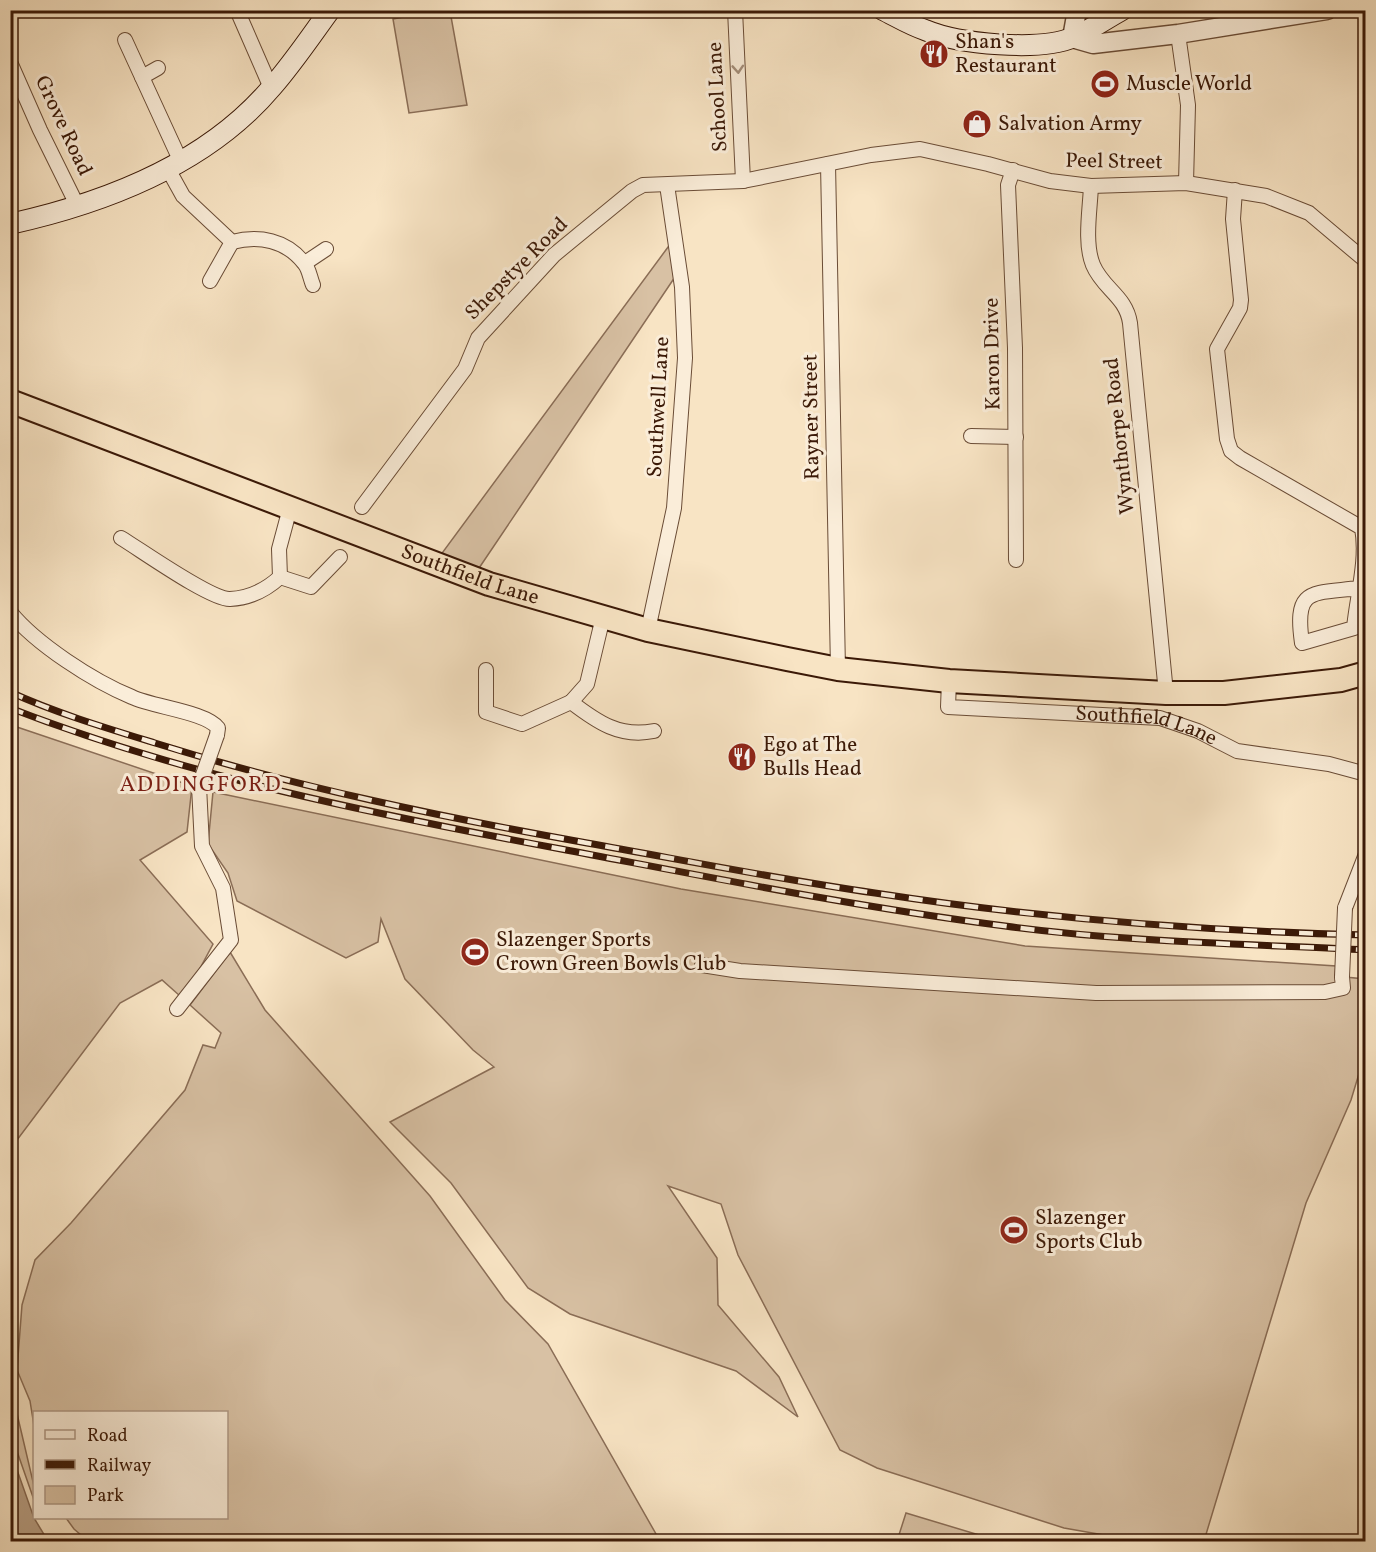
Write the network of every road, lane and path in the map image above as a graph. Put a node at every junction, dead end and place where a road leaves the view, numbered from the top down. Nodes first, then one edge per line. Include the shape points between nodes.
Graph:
1 (237, 10) edge
2 (330, 10) edge
3 (735, 10) edge
4 (883, 10) edge
5 (1077, 10) edge
6 (1122, 10) edge
7 (1327, 10) edge
8 (1178, 34) junction
9 (1072, 38) junction
10 (125, 40) dead end
11 (10, 62) edge
12 (158, 68) dead end
13 (142, 77) junction
14 (271, 88) junction
15 (828, 164) junction
16 (174, 166) junction
17 (1013, 170) junction
18 (743, 181) junction
19 (1186, 183) junction
20 (667, 185) junction
21 (1091, 186) junction
22 (1235, 190) junction
23 (78, 207) junction
24 (10, 224) edge
25 (232, 242) junction
26 (326, 249) dead end
27 (1362, 252) edge
28 (305, 263) junction
29 (210, 281) dead end
30 (312, 285) dead end
31 (10, 400) edge
32 (971, 436) dead end
33 (1016, 437) junction
34 (362, 507) dead end
35 (290, 508) junction
36 (122, 537) dead end
37 (1019, 551) dead end
38 (340, 557) dead end
39 (280, 577) junction
40 (1359, 588) junction
41 (10, 612) edge
42 (603, 617) junction
43 (648, 630) junction
44 (838, 669) junction
45 (486, 670) dead end
46 (1365, 673) edge
47 (949, 681) junction
48 (1166, 693) junction
49 (571, 702) junction
50 (654, 731) dead end
51 (1365, 774) edge
52 (1365, 854) edge
53 (702, 965) dead end
54 (177, 1009) dead end

1 - 14 street
2 - 14 main road
3 -> 18 street, School Lane
4 - 9 main road via 925,31 966,41 1034,45
5 - 9 street
6 - 9 main road
7 - 8 street
8 - 9 street via 1093,44
8 - 19 street via 1188,105
10 - 13 street
11 - 23 street, Grove Road
12 - 13 street
13 - 16 street
14 - 16 main road via 226,130
15 - 17 street, Peel Street via 920,149
15 - 18 street, Peel Street
15 - 44 street, Rayner Street
16 - 23 main road
16 - 25 street via 183,196
17 - 21 street, Peel Street via 1050,181
17 - 33 street, Karon Drive via 1008,185 1018,269
18 - 20 street, Peel Street
19 - 21 street, Peel Street
19 - 22 street, Peel Street
20 - 34 street, Shepstye Road via 643,185 632,191 554,255 478,338 465,369
20 - 43 street, Southwell Lane via 682,287 685,358 674,508
21 - 48 street, Wynthorpe Road via 1093,265 1126,305 1130,323
22 - 27 street, Peel Street via 1266,196 1309,213
22 - 40 street via 1233,219 1241,300 1217,349 1227,440 1231,451 1240,458 1362,528
23 - 24 main road
25 - 28 street via 274,240
25 - 29 street
26 - 28 street
28 - 30 street
31 - 35 highway, Southfield Lane
32 - 33 street, Karon Drive
33 - 37 street, Karon Drive
35 - 39 street via 279,549
35 - 42 highway, Southfield Lane via 489,584
36 - 39 street via 190,582 228,600 266,590
38 - 39 street via 311,587
40 - 40 street via 1354,628 1302,643 1299,611 1307,597
41 - 54 street, bridge via 31,636 105,683 139,700 209,719 218,728 200,786 202,846 224,888 231,940
42 - 43 highway, Southfield Lane
42 - 49 street via 587,684
43 - 44 highway, Southfield Lane
44 - 47 highway, Southfield Lane
45 - 49 street via 486,712 522,724
46 - 48 highway, Southfield Lane via 1341,680 1224,693
47 - 48 highway, Southfield Lane
47 - 51 street, Southfield Lane via 948,707 1160,718 1198,731 1237,751 1329,764
49 - 50 street via 605,727 638,734
52 - 53 street, bridge via 1345,908 1343,988 1325,992 1096,993 740,971

